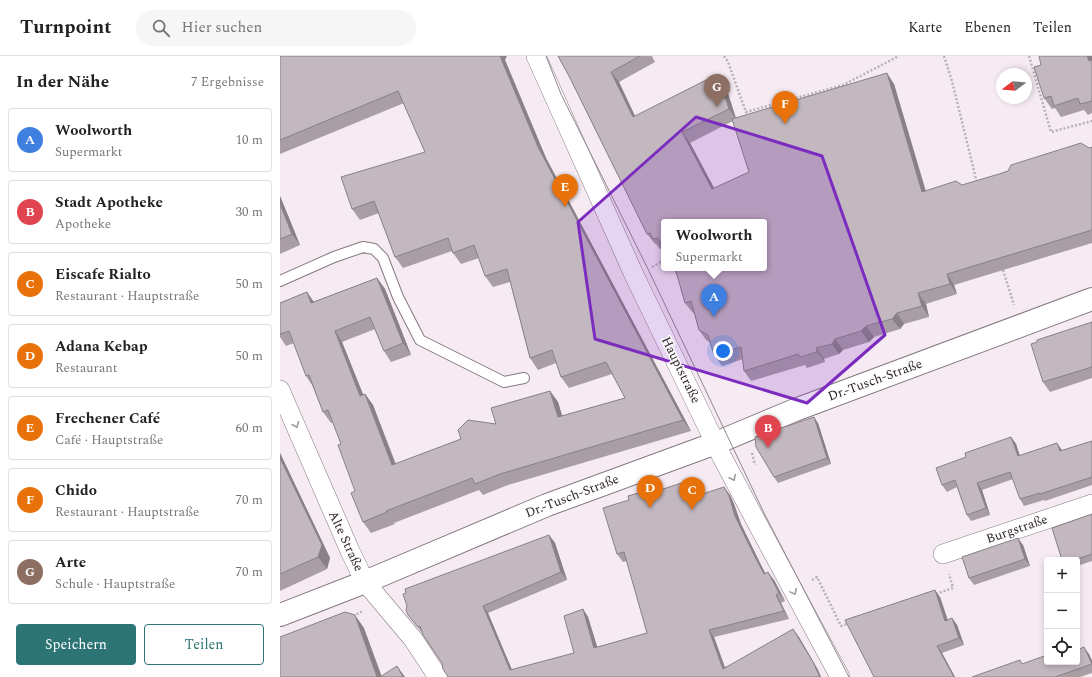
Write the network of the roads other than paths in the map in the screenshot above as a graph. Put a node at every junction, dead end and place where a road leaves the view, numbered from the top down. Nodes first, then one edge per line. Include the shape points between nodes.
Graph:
1 (536, 56) edge
2 (280, 280) edge
3 (1092, 299) edge
4 (524, 378) dead end
5 (280, 390) edge
6 (716, 443) junction
7 (1092, 504) edge
8 (943, 554) road end
9 (365, 582) junction
10 (280, 615) edge
11 (438, 677) edge
12 (840, 677) edge

1 - 6 street, Hauptstraße via 635,277
2 - 4 lane via 363,246 374,249 384,258 398,297 420,340 504,382
3 - 6 street, Dr.-Tusch-Straße via 768,420
5 -> 9 street, Alte Straße
6 - 9 street, Dr.-Tusch-Straße via 547,505
6 -> 12 street, Hauptstraße via 756,523
7 - 8 street, Burgstraße
9 - 10 street, Dr.-Tusch-Straße
9 - 11 street, Alte Straße via 413,639

